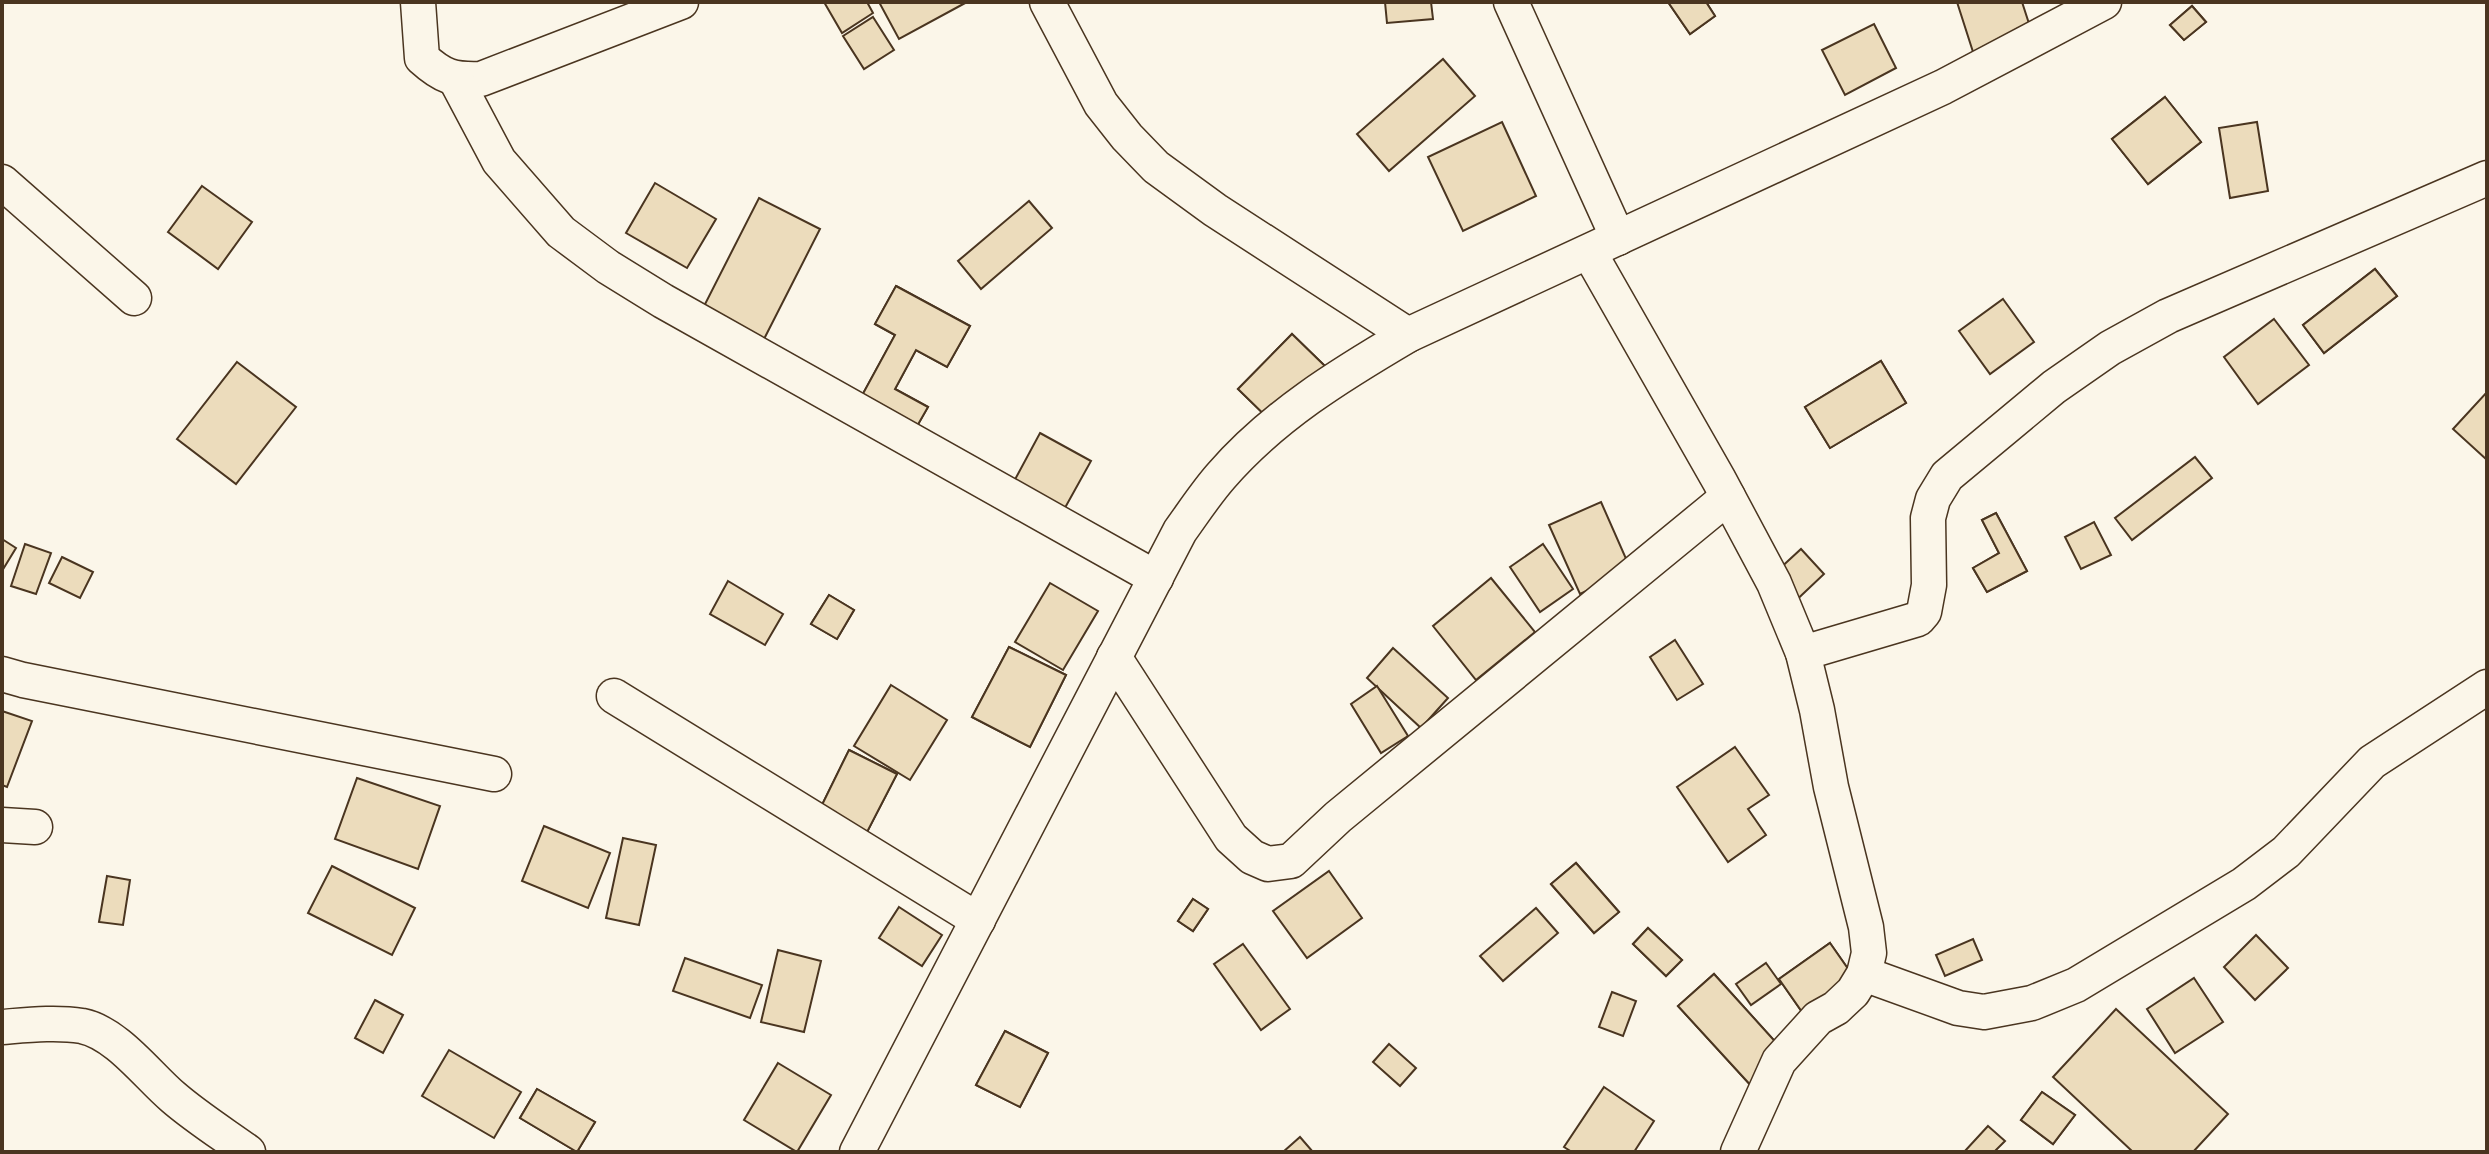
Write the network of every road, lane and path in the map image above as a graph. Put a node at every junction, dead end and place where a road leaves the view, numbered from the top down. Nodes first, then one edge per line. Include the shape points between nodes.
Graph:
1 (418, 2) edge
2 (681, 2) edge
3 (1047, 2) edge
4 (1511, 2) edge
5 (2104, 2) edge
6 (456, 80) junction
7 (2487, 178) edge
8 (2, 182) edge
9 (1603, 245) junction
10 (134, 298) dead end
11 (1408, 335) junction
12 (1728, 497) junction
13 (1156, 578) junction
14 (1803, 653) junction
15 (1114, 657) junction
16 (2, 674) edge
17 (2487, 687) edge
18 (614, 696) dead end
19 (494, 774) dead end
20 (978, 920) junction
21 (1864, 974) junction
22 (2, 1027) edge
23 (248, 1152) edge
24 (857, 1152) edge
25 (1738, 1152) edge

1 - 6 street via 422,58
2 - 6 street via 481,79
3 - 11 street via 1101,104 1156,167
4 - 9 street
5 - 9 street via 1943,87
6 - 13 street via 499,161 561,232 608,267
7 - 14 street via 2168,316 2110,348 1947,476 1928,518 1929,585 1918,619
8 - 10 street
9 - 11 street
9 - 12 street
11 - 13 street via 1336,378 1271,426 1220,476 1180,531
12 - 14 street via 1774,583
12 - 15 street via 1291,861 1260,861 1231,838
13 - 15 street
14 - 21 street via 1866,927 1869,953
15 - 20 street
16 - 19 street
17 - 21 street via 2372,762 2286,852 2244,884 2076,985 2032,1003 1984,1012 1958,1008
18 - 20 street
20 - 24 street
21 - 25 street via 1853,992 1818,1018 1779,1061
22 - 23 street via 85,1027 110,1040 173,1097

